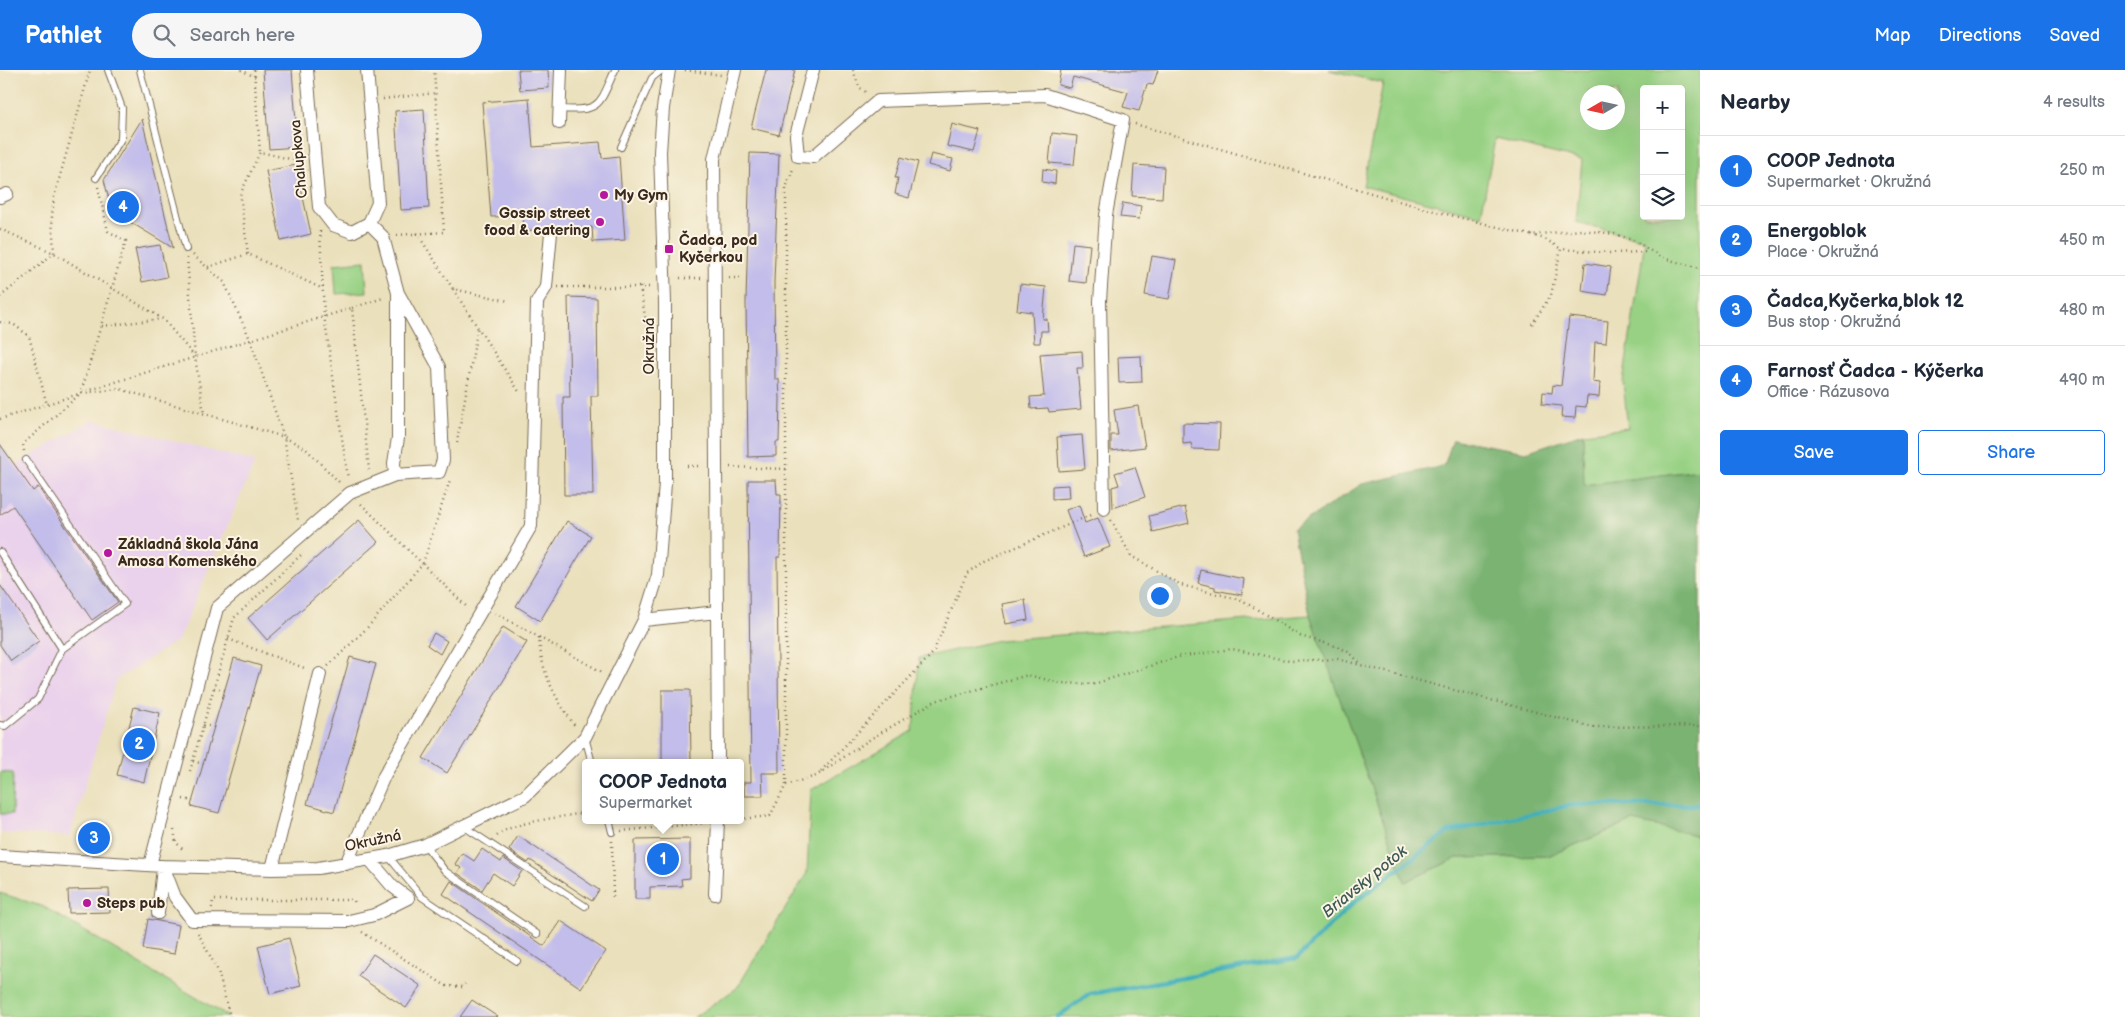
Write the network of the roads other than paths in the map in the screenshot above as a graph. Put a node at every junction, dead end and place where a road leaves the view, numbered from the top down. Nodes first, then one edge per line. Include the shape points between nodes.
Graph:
1 (108, 70) edge
2 (140, 70) edge
3 (307, 70) edge
4 (367, 70) edge
5 (562, 70) edge
6 (614, 70) edge
7 (662, 70) edge
8 (670, 70) edge
9 (813, 70) edge
10 (734, 73) edge
11 (560, 109) junction
12 (559, 123) dead end
13 (621, 146) dead end
14 (96, 178) road end
15 (369, 223) junction
16 (551, 233) dead end
17 (186, 249) road end
18 (398, 293) junction
19 (26, 460) road end
20 (395, 475) junction
21 (1104, 509) road end
22 (0, 552) edge
23 (717, 612) junction
24 (644, 620) junction
25 (62, 649) junction
26 (320, 674) road end
27 (0, 725) edge
28 (585, 737) junction
29 (591, 759) edge
30 (718, 759) edge
31 (610, 824) edge
32 (718, 824) edge
33 (463, 826) junction
34 (612, 832) road end
35 (425, 845) junction
36 (0, 856) edge
37 (388, 856) junction
38 (370, 860) junction
39 (346, 864) junction
40 (150, 865) junction
41 (163, 866) junction
42 (272, 869) junction
43 (715, 894) dead end
44 (585, 906) dead end
45 (158, 913) dead end
46 (537, 934) dead end
47 (517, 961) dead end

1 - 14 lane via 122,108 121,139
2 - 17 lane
3 - 15 street, Chalupkova via 320,207 334,225 352,232
4 - 15 street via 378,203
5 - 11 street
6 - 11 lane via 600,102 591,109
7 - 13 lane via 652,78
8 - 24 street, Okružná via 660,152 665,482 658,575
9 - 21 street via 796,136 798,156 813,157 878,101 1045,95 1123,120 1106,215 1100,301
10 - 23 street via 714,159
11 - 12 street
15 - 18 street via 383,236
16 - 39 street via 546,288 537,302 531,526 384,776
18 - 20 street
18 - 20 street via 439,367 443,460 439,472
19 - 25 lane via 125,604
20 - 40 street via 350,493 217,608
22 - 25 lane
23 - 24 street
23 - 30 street
24 - 28 street, Okružná
25 - 27 lane via 38,699 5,726
26 - 42 street
28 - 29 lane
28 - 33 street, Okružná via 525,796
31 - 34 lane
32 - 43 street
33 - 35 street, Okružná
33 - 44 lane
35 - 37 street, Okružná
35 - 46 lane via 446,871
36 - 40 street, Okružná
37 - 38 street, Okružná
37 - 47 lane via 422,897
38 - 39 street, Okružná
38 - 41 street via 392,886 408,898 374,915 349,921 192,920 175,897
39 - 42 street, Okružná
40 - 41 street, Okružná
41 - 42 street, Okružná
41 - 45 street

